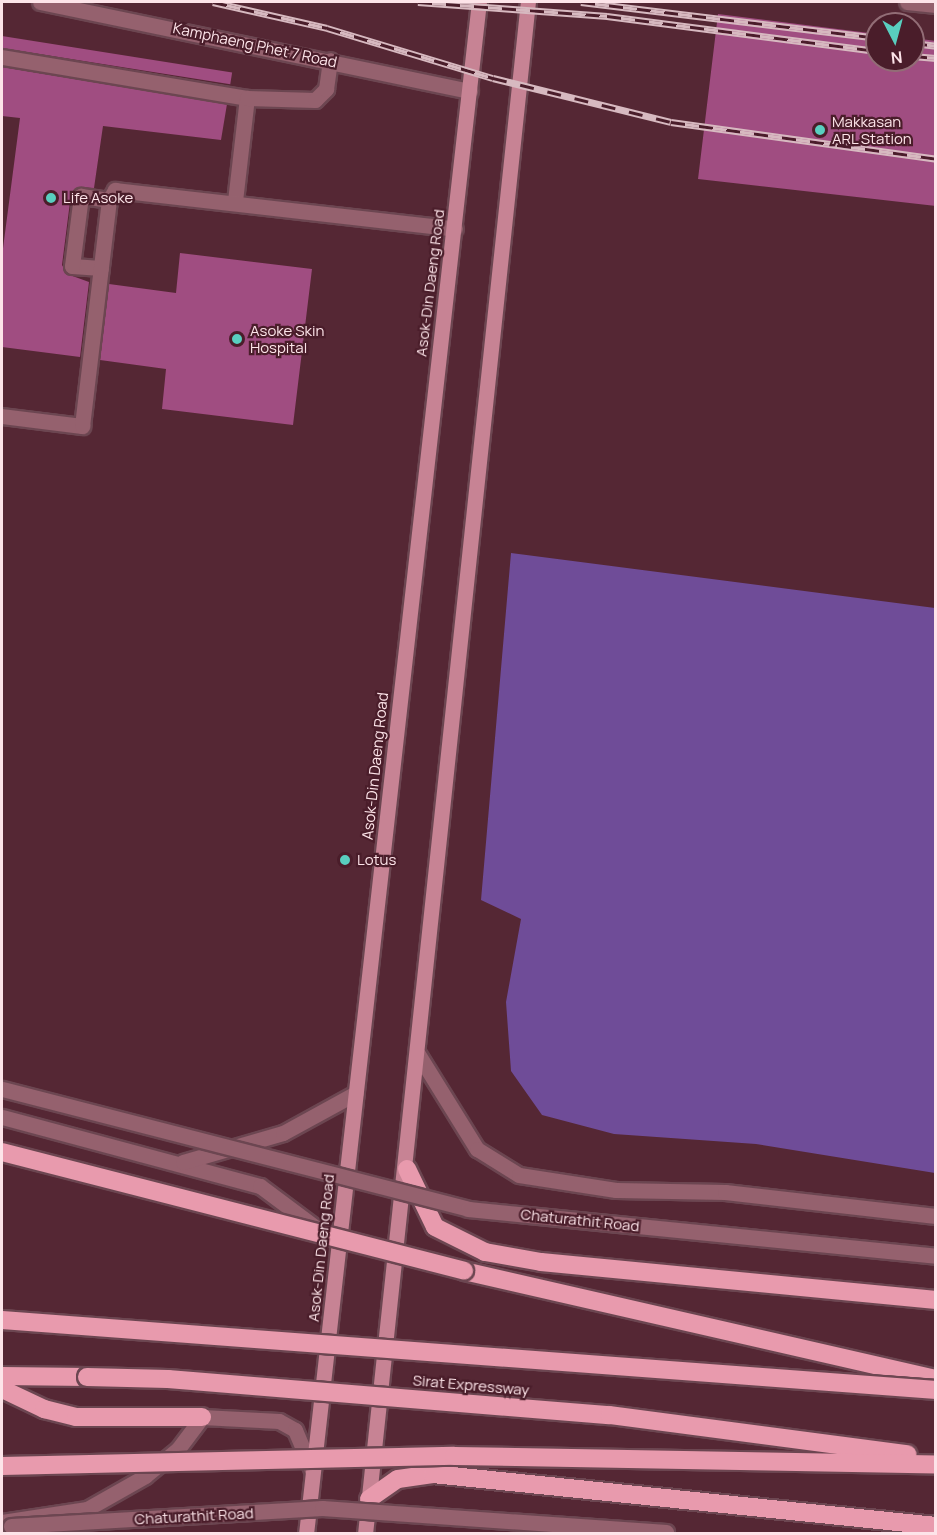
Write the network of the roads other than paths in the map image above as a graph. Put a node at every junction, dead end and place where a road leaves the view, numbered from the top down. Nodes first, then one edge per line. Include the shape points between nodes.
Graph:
1 (40, 2) edge
2 (479, 2) edge
3 (528, 2) edge
4 (907, 2) edge
5 (936, 5) edge
6 (2, 57) edge
7 (330, 60) junction
8 (470, 91) junction
9 (247, 98) junction
10 (109, 200) junction
11 (235, 201) junction
12 (455, 230) junction
13 (101, 268) junction
14 (2, 416) edge
15 (418, 1054) junction
16 (2, 1089) edge
17 (356, 1093) junction
18 (2, 1117) edge
19 (2, 1152) edge
20 (183, 1162) junction
21 (407, 1169) junction
22 (936, 1216) edge
23 (339, 1245) junction
24 (936, 1256) edge
25 (936, 1300) edge
26 (2, 1320) edge
27 (2, 1376) edge
28 (936, 1379) edge
29 (2, 1389) edge
30 (936, 1390) edge
31 (202, 1417) junction
32 (936, 1458) edge
33 (936, 1464) edge
34 (2, 1466) edge
35 (313, 1476) junction
36 (369, 1499) junction
37 (2, 1524) edge
38 (936, 1526) edge
39 (306, 1533) edge
40 (366, 1533) edge
41 (674, 1533) edge

1 - 7 main road, Kamphaeng Phet 7 Road
2 - 8 main road, Asok-Din Daeng Road
3 - 15 main road
4 - 5 main road
6 - 9 main road
7 - 8 main road, Kamphaeng Phet 7 Road
7 - 9 main road via 321,98 303,102
8 - 12 main road, Asok-Din Daeng Road
9 - 11 main road
10 - 11 main road via 115,190 123,188
10 - 13 main road
10 - 13 main road via 81,196 72,266
11 - 12 main road
12 - 17 main road, Asok-Din Daeng Road
13 - 14 main road via 82,426
15 - 21 main road
15 - 22 main road via 477,1149 519,1175 616,1190 725,1192
16 - 24 main road, Chaturathit Road, bridge via 468,1209
17 - 20 main road via 283,1133
17 - 23 main road, Asok-Din Daeng Road
18 - 20 main road
19 - 28 highway, bridge via 376,1250
20 - 23 main road via 260,1186
21 - 25 highway via 435,1227 485,1252 541,1262
21 - 36 main road
23 - 35 main road, Asok-Din Daeng Road
26 - 30 highway, bridge
27 - 32 highway, Sirat Expressway, bridge via 168,1379 599,1414
29 - 31 highway via 44,1409 76,1416
31 - 35 main road via 279,1421 295,1430 305,1445
31 - 37 main road, Chaturathit Road via 178,1449 145,1476 87,1509
33 - 34 highway, bridge via 454,1456
35 - 39 main road, Asok-Din Daeng Road
36 - 38 highway via 398,1479 433,1474
36 - 40 main road
37 - 41 main road, Chaturathit Road, bridge via 322,1508

